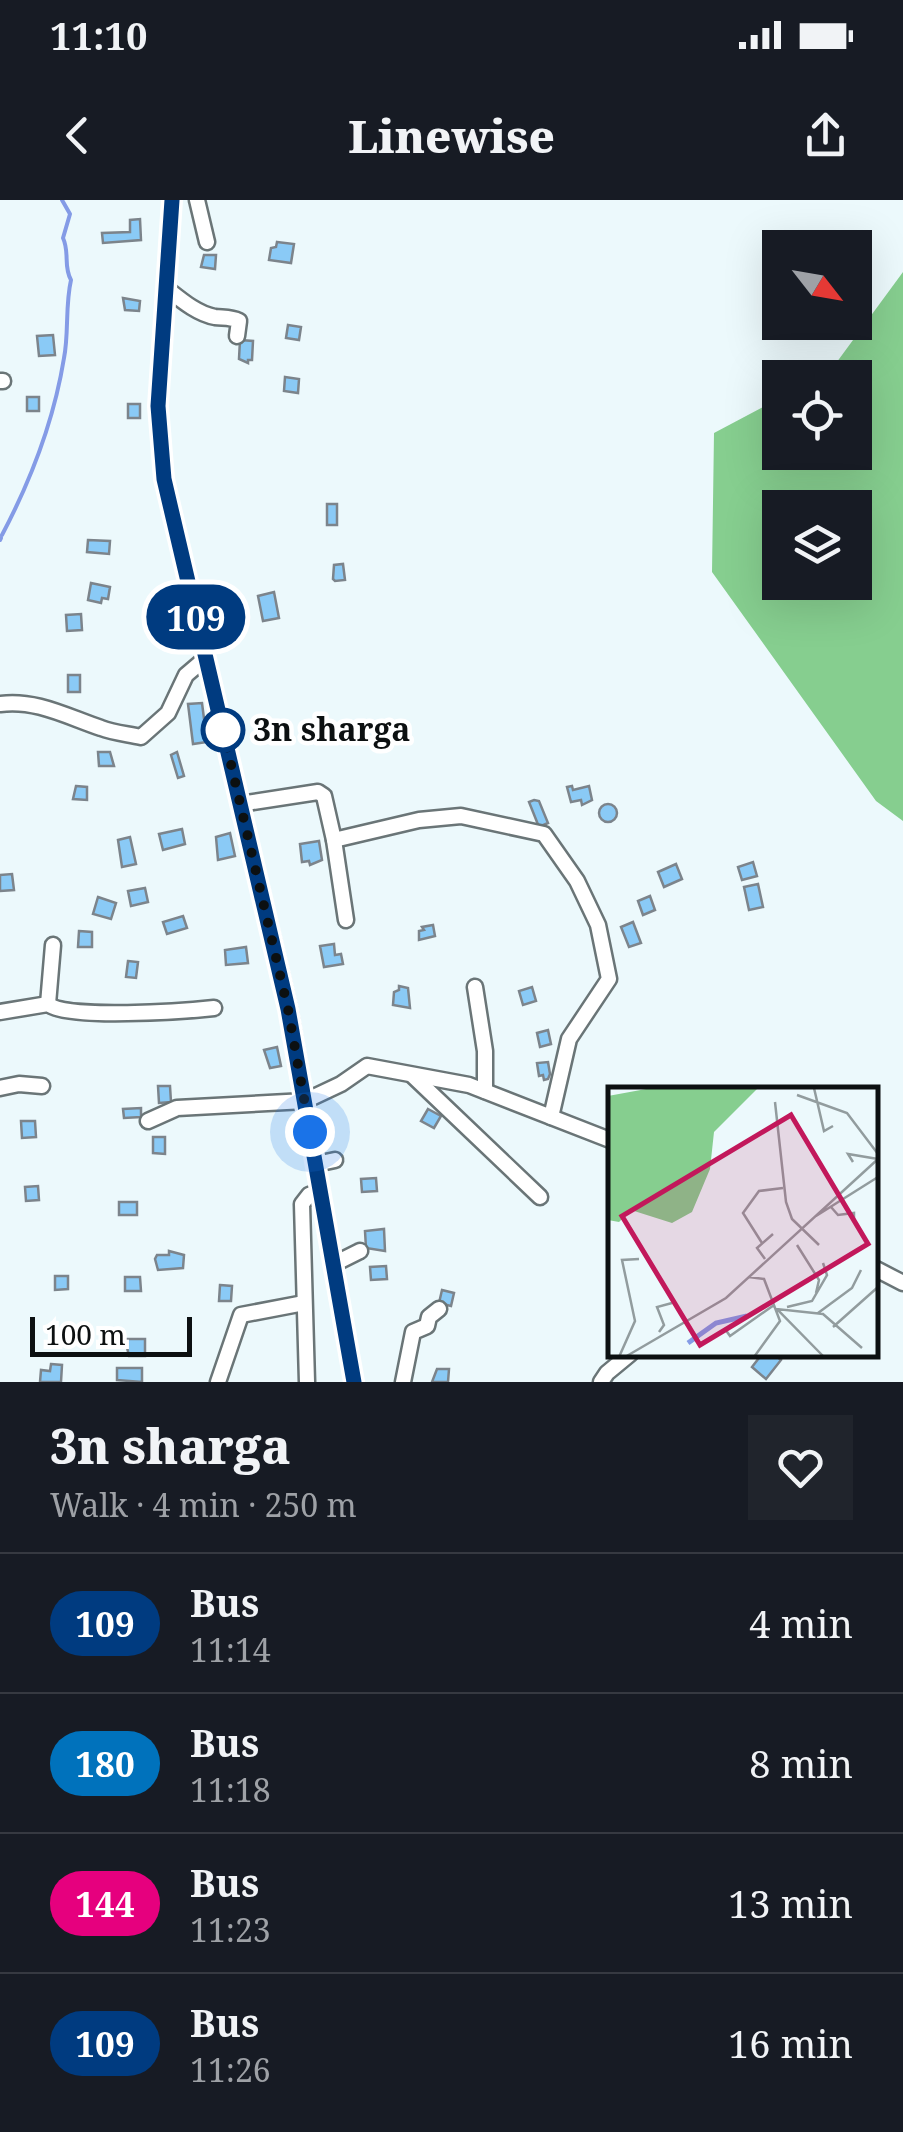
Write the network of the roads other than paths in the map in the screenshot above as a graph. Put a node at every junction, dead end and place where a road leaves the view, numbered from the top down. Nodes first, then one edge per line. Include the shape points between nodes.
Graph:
1 (172, 200) edge
2 (197, 200) edge
3 (208, 242) dead end
4 (166, 288) junction
5 (237, 336) dead end
6 (206, 658) junction
7 (0, 704) edge
8 (240, 804) junction
9 (334, 840) junction
10 (346, 920) dead end
11 (53, 945) dead end
12 (475, 987) dead end
13 (48, 1004) junction
14 (214, 1008) dead end
15 (0, 1012) edge
16 (413, 1076) junction
17 (42, 1086) dead end
18 (0, 1088) edge
19 (485, 1091) junction
20 (305, 1101) junction
21 (551, 1117) junction
22 (148, 1121) dead end
23 (608, 1139) edge
24 (335, 1160) dead end
25 (316, 1164) junction
26 (321, 1191) junction
27 (540, 1197) dead end
28 (360, 1252) dead end
29 (334, 1264) junction
30 (878, 1270) edge
31 (903, 1282) edge
32 (304, 1303) junction
33 (439, 1310) dead end
34 (626, 1357) edge
35 (218, 1382) edge
36 (307, 1382) edge
37 (354, 1382) edge
38 (403, 1382) edge
39 (601, 1382) edge

1 - 4 street
2 - 3 street
4 - 5 street via 195,309 239,320
4 - 6 street via 158,406 164,479
6 - 7 street via 186,675 168,713 141,736 54,710
6 - 8 street
8 - 9 street via 318,792
8 - 20 street
9 - 10 street
9 - 21 street via 461,816 544,834 598,926 610,979 569,1039
11 - 13 street
12 - 19 street
13 - 14 street via 68,1011 150,1014
13 - 15 street
16 - 19 street
16 - 20 street via 367,1066
16 - 27 street
17 - 18 street
19 - 21 street
20 - 22 street via 178,1108
20 - 25 street
21 - 23 street
24 - 25 street
25 - 26 street
26 - 29 street
26 - 32 street via 302,1204
28 - 29 street
29 - 37 street
30 - 31 street
32 - 35 street via 241,1315
32 - 36 street
33 - 38 street via 413,1332
34 - 39 street

